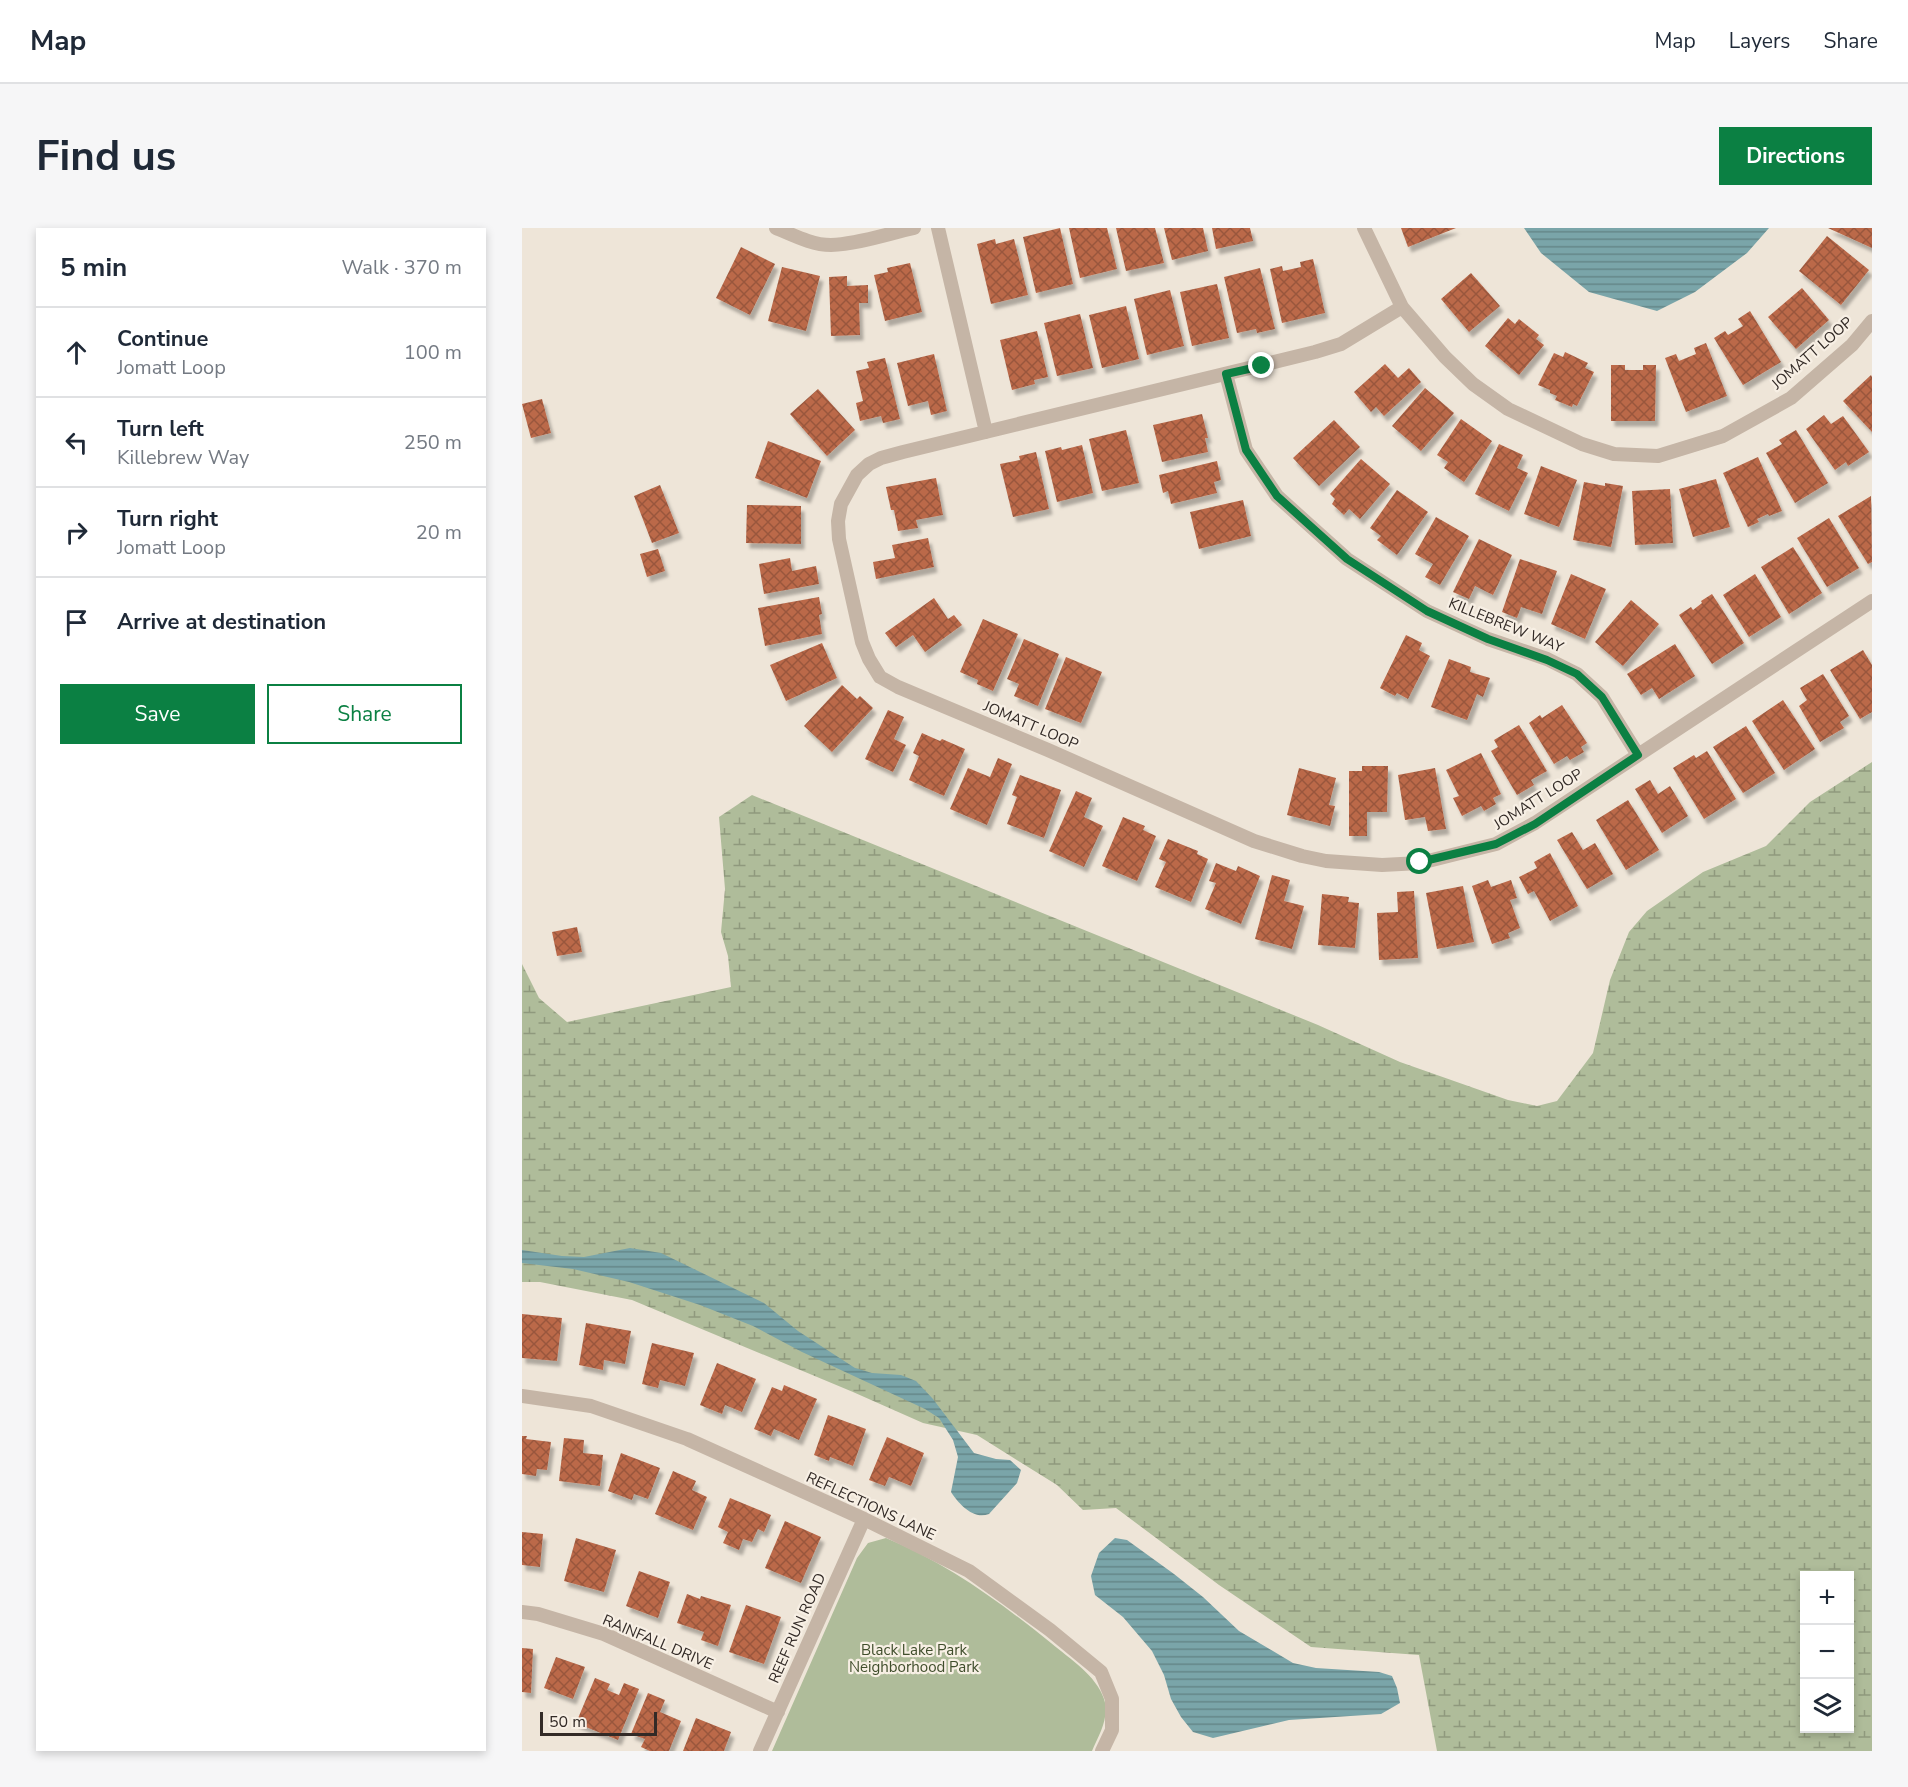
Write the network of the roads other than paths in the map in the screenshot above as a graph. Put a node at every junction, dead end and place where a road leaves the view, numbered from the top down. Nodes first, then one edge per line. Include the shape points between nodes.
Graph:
1 (776, 228) edge
2 (914, 228) edge
3 (938, 228) edge
4 (1364, 228) edge
5 (1402, 307) junction
6 (1872, 321) edge
7 (1226, 374) junction
8 (986, 432) junction
9 (1872, 601) edge
10 (1638, 755) junction
11 (522, 1396) edge
12 (864, 1519) junction
13 (522, 1612) edge
14 (778, 1712) junction
15 (760, 1751) edge
16 (1102, 1751) edge

1 - 2 street via 829,245
3 - 8 street
4 - 5 street, JOMATT LOOP
5 - 6 street, JOMATT LOOP via 1473,384 1508,409 1582,444 1614,454 1658,456 1723,436 1791,398 1852,345
5 - 7 street, JOMATT LOOP via 1341,344
7 - 8 street, JOMATT LOOP
7 - 10 street, KILLEBREW WAY via 1246,450 1277,496 1347,559 1427,611 1577,674 1602,697
8 - 10 street, JOMATT LOOP via 881,458 857,475 841,504 839,539 862,642 880,677 898,687 1254,841 1302,856 1351,864 1420,862 1496,844 1535,824
9 - 10 street, JOMATT LOOP
11 - 12 street, REFLECTIONS LANE via 591,1406 687,1439
12 - 14 street, REEF RUN ROAD
12 - 16 street, REFLECTIONS LANE via 969,1571 1101,1672 1112,1699 1112,1730
13 - 14 street, RAINFALL DRIVE via 604,1634
14 - 15 street, REEF RUN ROAD

